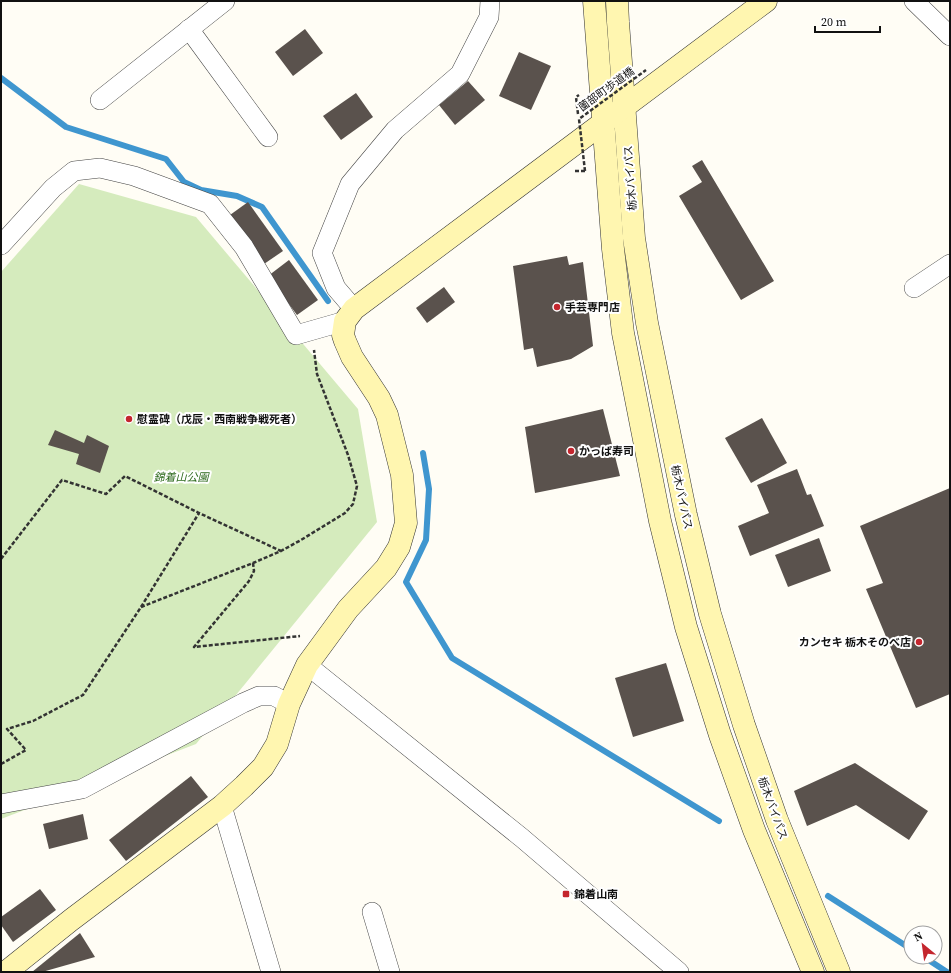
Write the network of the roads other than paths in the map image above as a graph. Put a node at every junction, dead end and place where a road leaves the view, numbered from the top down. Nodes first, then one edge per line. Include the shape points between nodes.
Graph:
1 (225, 1) edge
2 (490, 1) edge
3 (594, 1) edge
4 (617, 1) edge
5 (766, 1) edge
6 (914, 1) edge
7 (189, 29) junction
8 (950, 36) edge
9 (100, 100) dead end
10 (625, 106) junction
11 (603, 122) junction
12 (268, 137) dead end
13 (1, 245) edge
14 (950, 264) edge
15 (914, 288) dead end
16 (350, 315) junction
17 (307, 666) junction
18 (289, 704) junction
19 (1, 804) edge
20 (222, 806) junction
21 (372, 912) dead end
22 (6, 972) edge
23 (271, 972) edge
24 (390, 972) edge
25 (679, 972) edge
26 (813, 972) edge
27 (839, 972) edge

1 - 7 street
2 - 16 street via 489,17 460,74 395,130 350,184 322,253
3 - 11 main road, 栃木バイパス
4 - 10 main road, 栃木バイパス
5 - 10 main road
6 - 8 street
7 - 9 street
7 - 12 street
10 - 11 main road
10 - 27 main road, 栃木バイパス via 634,238 647,323 686,515 708,606 744,725 777,820
11 - 16 main road
11 - 26 main road, 栃木バイパス via 613,249 624,333 660,521 682,612 720,735 754,830
13 - 16 street via 53,188 74,171 100,168 134,176 210,204 244,247 296,335
14 - 15 street
16 - 17 main road via 343,335 352,357 387,415 402,475 406,523 399,547 386,568 348,609
17 - 18 main road
17 - 25 street via 522,838
18 - 19 street via 274,696 259,696 82,789
18 - 20 main road via 277,744 263,767
20 - 22 main road
20 - 23 street
21 - 24 street

